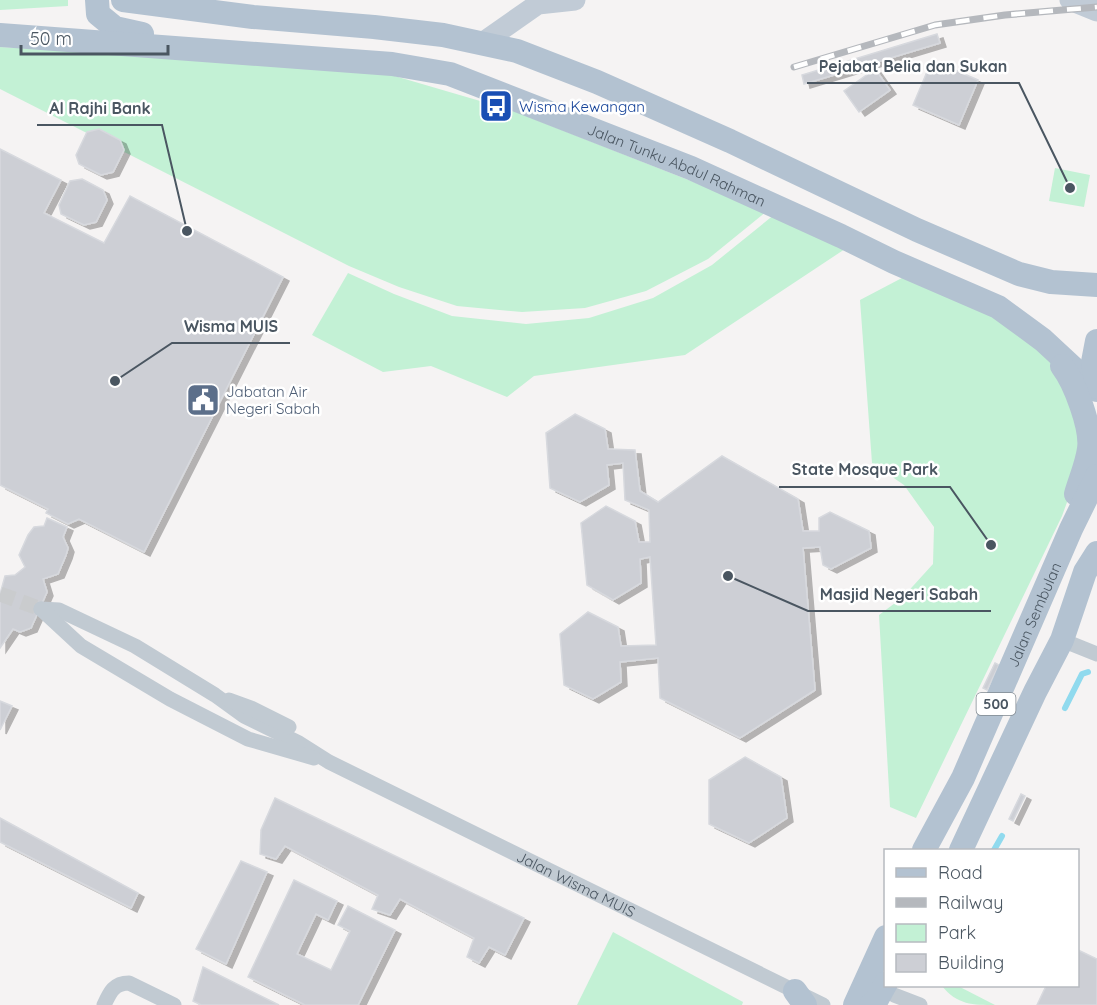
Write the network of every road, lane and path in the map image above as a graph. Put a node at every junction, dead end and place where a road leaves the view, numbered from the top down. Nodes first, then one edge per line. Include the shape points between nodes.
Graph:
1 (126, 0) edge
2 (575, 0) edge
3 (1070, 0) edge
4 (1092, 0) edge
5 (182, 4) edge
6 (1097, 6) edge
7 (102, 11) edge
8 (1097, 11) edge
9 (0, 35) edge
10 (43, 37) junction
11 (482, 43) junction
12 (266, 54) junction
13 (1097, 285) edge
14 (1043, 340) junction
15 (1097, 341) edge
16 (1097, 389) edge
17 (1097, 476) edge
18 (1071, 530) junction
19 (1097, 553) edge
20 (1061, 554) junction
21 (1062, 640) junction
22 (1097, 654) edge
23 (329, 762) junction
24 (925, 849) edge
25 (962, 849) edge
26 (884, 939) edge
27 (892, 992) edge
28 (800, 998) edge
29 (104, 1005) edge
30 (174, 1005) edge
31 (823, 1005) edge
32 (855, 1005) edge
33 (871, 1005) edge
34 (920, 1005) edge

1 - 5 main road
1 - 7 main road via 119,18
2 - 11 street via 538,4
3 - 8 street
4 - 6 street
5 - 11 main road via 253,17 386,28
7 - 10 main road via 81,31
7 - 12 main road via 121,31
9 - 10 main road, Jalan Tunku Abdul Rahman
10 - 12 main road, Jalan Tunku Abdul Rahman
11 - 13 main road via 517,51 597,82 1019,274 1051,282
12 - 14 main road, Jalan Tunku Abdul Rahman via 392,64 450,74 691,168 998,307
14 - 16 main road, Jalan Tunku Abdul Rahman
14 - 18 main road, 500 via 1072,379 1090,448 1074,499
15 - 16 main road via 1093,362
17 - 18 main road, Jalan Sembulan / 500
18 - 20 main road, Jalan Sembulan / 500
19 - 21 main road, Jalan Sembulan / 500 via 1085,572
20 - 21 main road via 1062,568 1048,613
20 - 24 main road, Jalan Sembulan / 500 via 963,778
21 - 22 street
21 - 25 main road, Jalan Sembulan / 500
23 - 23 street via 248,739 189,709 81,646 41,609 59,610 135,646 244,716
23 - 28 street, Jalan Wisma MUIS
26 - 32 main road
27 - 33 main road
27 - 34 street
28 - 31 street, Jalan Wisma MUIS
29 - 30 street via 111,989 129,982

